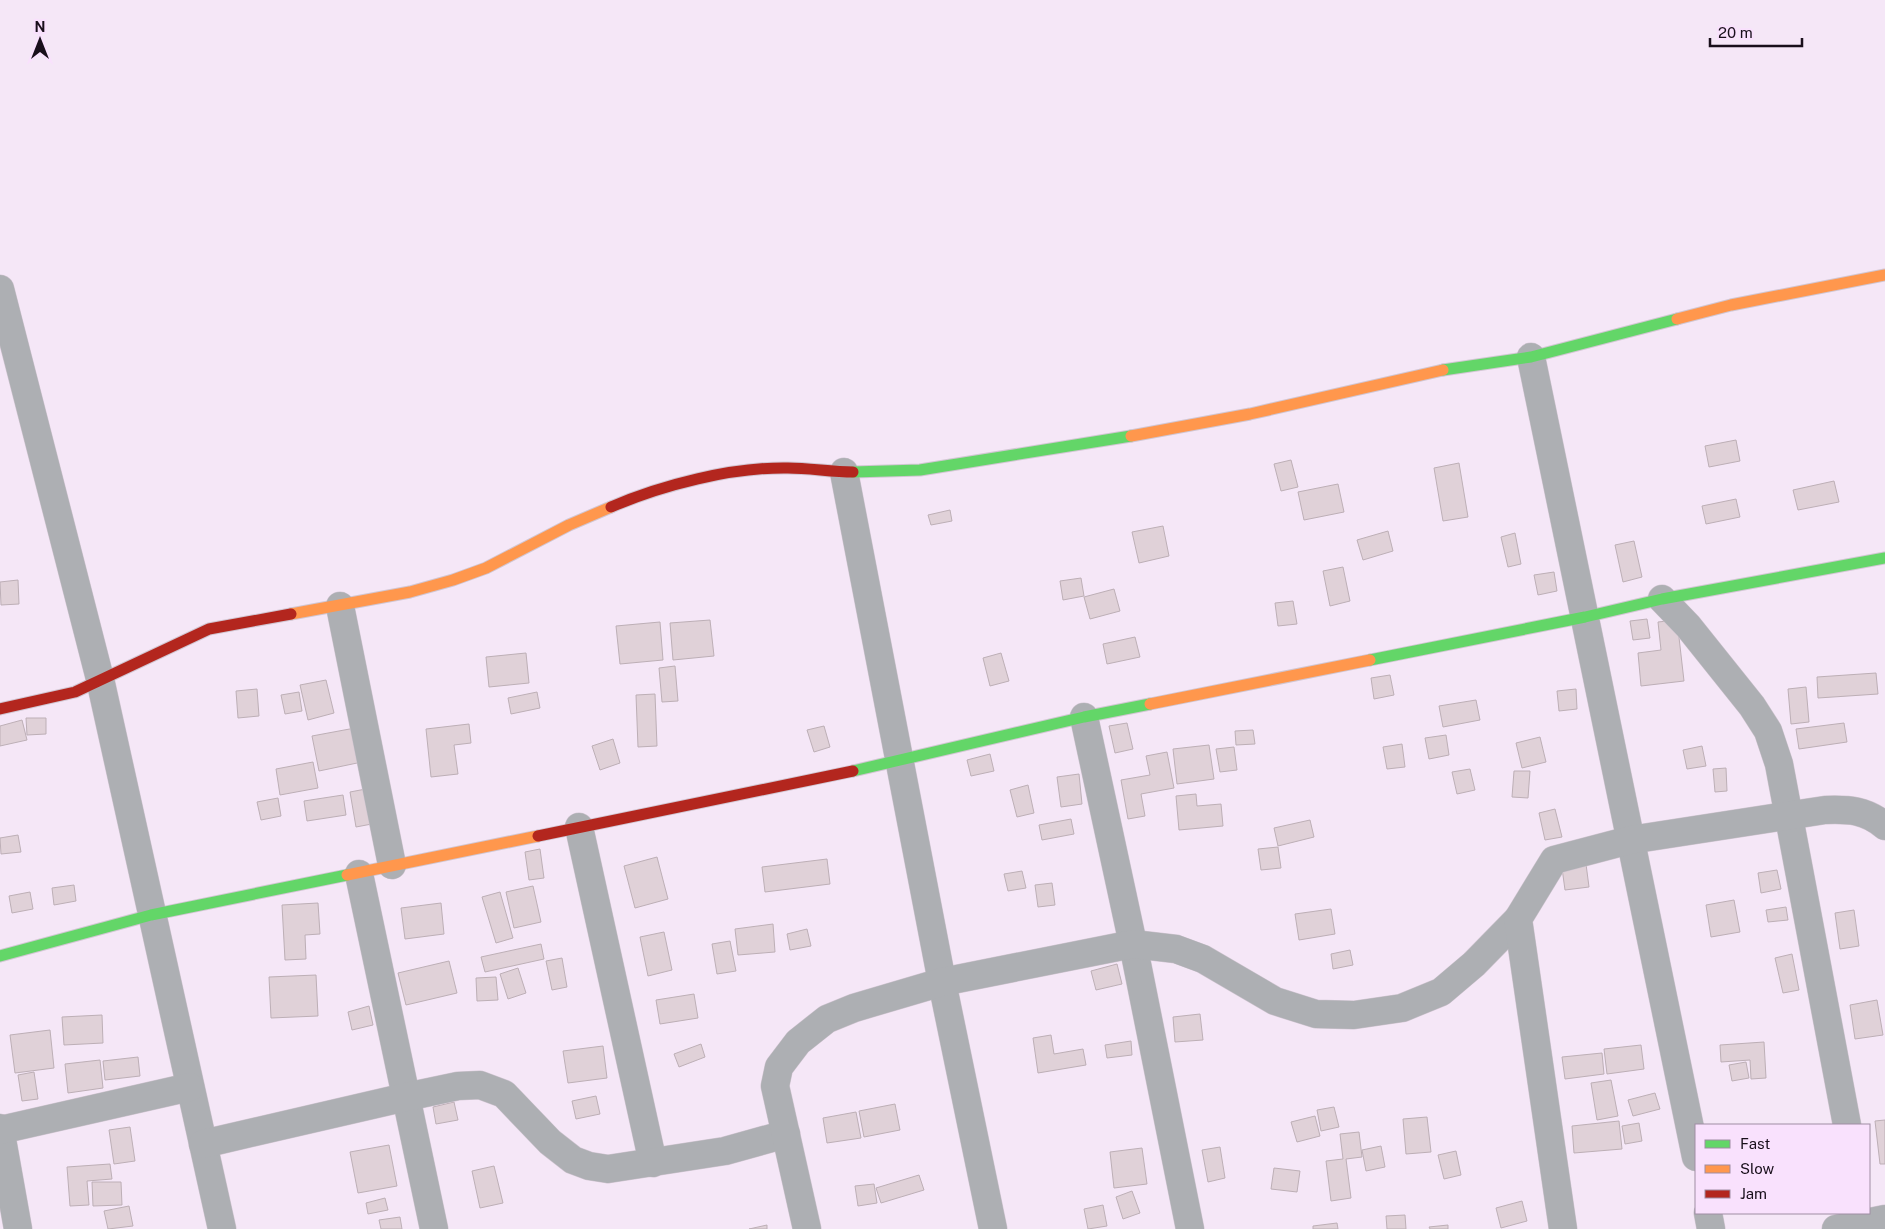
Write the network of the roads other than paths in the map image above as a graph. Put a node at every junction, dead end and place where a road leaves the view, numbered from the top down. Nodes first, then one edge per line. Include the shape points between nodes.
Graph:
1 (1885, 275) edge
2 (0, 289) edge
3 (1531, 357) junction
4 (844, 472) junction
5 (1885, 558) edge
6 (1662, 599) junction
7 (340, 606) junction
8 (1585, 617) junction
9 (100, 679) junction
10 (0, 709) edge
11 (1084, 718) junction
12 (899, 762) junction
13 (1788, 816) junction
14 (1885, 826) edge
15 (579, 827) junction
16 (1630, 840) junction
17 (392, 865) junction
18 (359, 874) junction
19 (151, 915) junction
20 (1518, 919) junction
21 (1134, 944) junction
22 (0, 956) edge
23 (942, 982) junction
24 (190, 1087) junction
25 (406, 1097) junction
26 (1847, 1124) edge
27 (0, 1130) edge
28 (786, 1134) junction
29 (203, 1144) junction
30 (1695, 1152) edge
31 (652, 1163) junction
32 (1708, 1214) edge
33 (1870, 1221) edge
34 (18, 1229) edge
35 (222, 1229) edge
36 (434, 1229) edge
37 (807, 1229) edge
38 (993, 1229) edge
39 (1190, 1229) edge
40 (1563, 1229) edge
41 (1711, 1229) edge
42 (1836, 1229) edge

1 - 3 street via 1731,305
2 - 9 street
3 - 4 street via 1429,372 1149,434 1069,444 920,470
3 - 8 street
4 - 7 street via 787,468 717,475 637,496 569,525 486,568 410,592
4 - 12 street
5 - 6 street
6 - 8 street
6 - 13 street via 1718,663 1768,731 1779,764
7 - 9 street via 209,629
7 - 17 street
8 - 11 street
8 - 16 street
9 - 10 street via 75,692
9 - 19 street
11 - 12 street
11 - 21 street
12 - 15 street
12 - 23 street
13 - 14 street via 1851,809 1874,817
13 - 16 street
13 - 26 street
15 - 17 street
15 - 31 street
16 - 20 street via 1554,860
16 - 30 street
17 - 18 street
18 - 19 street
18 - 25 street
19 - 22 street
19 - 24 street
20 - 21 street via 1441,992 1402,1008 1354,1015 1308,1012 1275,1001 1203,959 1176,950
20 - 40 street
21 - 23 street
21 - 39 street
23 - 28 street via 848,1011 827,1020 798,1042 779,1066 775,1086
23 - 38 street
24 - 27 street
24 - 29 street
25 - 29 street
25 - 31 street via 458,1086 480,1085 504,1094 550,1142 573,1160 608,1169
25 - 36 street
27 - 34 street
28 - 31 street via 725,1151
28 - 37 street
29 - 35 street
32 - 41 street
33 - 42 street

